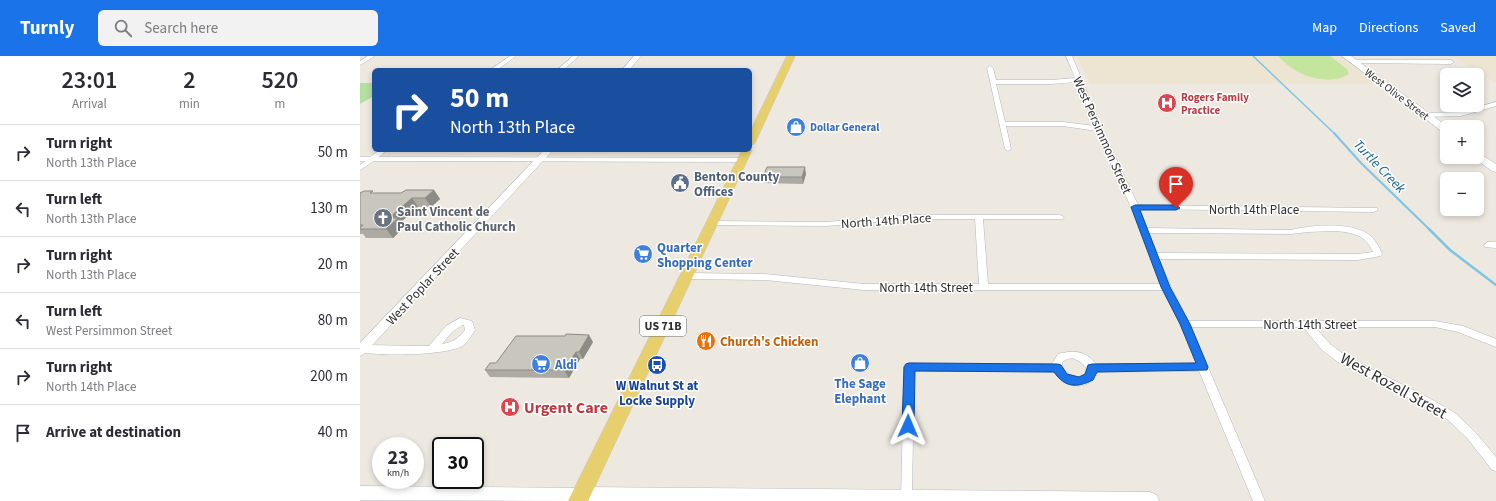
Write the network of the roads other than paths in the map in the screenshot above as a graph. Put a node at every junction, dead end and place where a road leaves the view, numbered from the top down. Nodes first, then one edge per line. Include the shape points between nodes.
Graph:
1 (372, 56) edge
2 (513, 56) edge
3 (576, 56) edge
4 (638, 56) edge
5 (791, 56) edge
6 (1069, 56) edge
7 (1346, 56) edge
8 (360, 62) edge
9 (1355, 62) junction
10 (1451, 62) dead end
11 (496, 68) edge
12 (562, 68) edge
13 (627, 68) edge
14 (990, 68) dead end
15 (1078, 80) junction
16 (993, 82) junction
17 (1496, 104) edge
18 (1425, 115) junction
19 (1002, 124) junction
20 (1440, 127) edge
21 (1099, 129) junction
22 (752, 139) edge
23 (1008, 149) dead end
24 (381, 152) edge
25 (547, 152) edge
26 (744, 155) edge
27 (360, 159) edge
28 (372, 159) junction
29 (541, 159) junction
30 (1484, 160) edge
31 (360, 168) edge
32 (1496, 169) edge
33 (1135, 207) junction
34 (1374, 210) dead end
35 (979, 217) junction
36 (1060, 217) dead end
37 (712, 223) junction
38 (1144, 230) junction
39 (1154, 256) junction
40 (687, 276) junction
41 (984, 287) junction
42 (1166, 287) junction
43 (1185, 324) junction
44 (1306, 324) junction
45 (1496, 343) edge
46 (432, 349) dead end
47 (361, 350) edge
48 (1203, 367) junction
49 (1057, 368) junction
50 (1092, 368) junction
51 (1496, 466) edge
52 (360, 493) edge
53 (579, 498) edge
54 (906, 499) junction
55 (1107, 501) edge
56 (1150, 501) edge
57 (1259, 501) edge

1 - 8 street
2 - 11 street
3 - 12 street
4 - 13 street
5 - 22 main road
6 - 15 street, West Persimmon Street
7 - 9 main road, West Olive Street
9 - 10 street
9 - 18 main road, West Olive Street
14 - 16 street
15 - 16 street
15 - 21 street, West Persimmon Street
16 - 19 street
17 - 18 street via 1461,114
18 - 20 main road, West Olive Street
19 - 21 street via 1063,124
19 - 23 street
21 - 33 street, West Persimmon Street
24 - 28 street
25 - 29 street, West Poplar Street
26 - 29 street
26 - 37 main road, US 71B
27 - 28 street
28 - 29 street
28 - 31 street
29 - 47 street, West Poplar Street
30 - 32 main road
33 - 34 street, North 14th Place
33 - 38 street, West Persimmon Street
35 - 36 street, North 14th Place
35 - 37 street, North 14th Place via 914,217 826,224
35 - 41 street
37 - 40 main road, US 71B
38 - 39 street, West Persimmon Street
38 - 39 street via 1291,232 1302,229 1345,229 1366,236 1378,254 1358,257
39 - 42 street, West Persimmon Street
40 - 41 street, North 14th Street via 766,277 864,287
40 - 53 main road, US 71B
41 - 42 street, North 14th Street
42 - 43 street, West Persimmon Street
43 - 44 street, North 14th Street
43 - 48 street, West Persimmon Street
44 - 45 street, North 14th Street via 1435,324 1460,329
44 - 51 street, West Rozell Street via 1326,347 1342,359 1451,416 1470,434
46 - 47 street
48 - 50 street
48 - 57 street, West Persimmon Street
49 - 50 street via 1068,380 1080,381 1092,374
49 - 50 street via 1058,360 1072,354 1088,361
49 - 54 street via 909,367
52 - 53 street
53 - 54 main road
54 - 55 main road
55 - 56 main road

